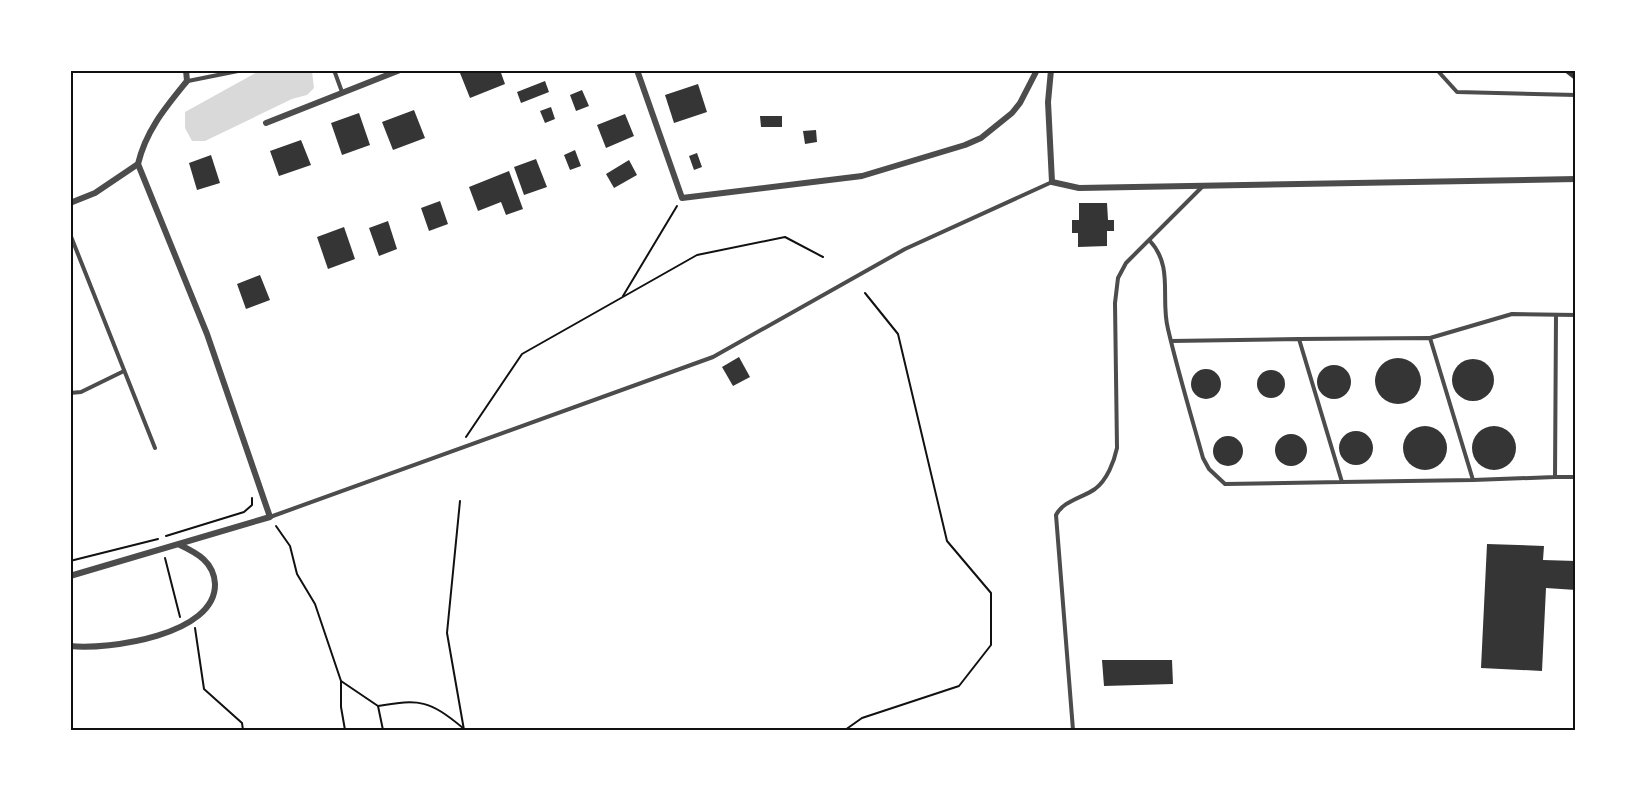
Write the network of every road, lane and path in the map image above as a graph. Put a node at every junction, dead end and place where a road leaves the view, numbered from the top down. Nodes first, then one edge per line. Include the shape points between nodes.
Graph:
1 (186, 70) edge
2 (243, 70) edge
3 (334, 70) edge
4 (400, 70) edge
5 (637, 70) edge
6 (1037, 70) edge
7 (1051, 70) edge
8 (1437, 70) edge
9 (187, 81) junction
10 (342, 93) junction
11 (1575, 95) edge
12 (266, 123) dead end
13 (138, 164) junction
14 (1575, 179) edge
15 (1052, 182) junction
16 (1203, 186) junction
17 (682, 198) junction
18 (70, 204) edge
19 (70, 234) edge
20 (1150, 242) junction
21 (823, 257) dead end
22 (865, 293) dead end
23 (622, 297) junction
24 (1556, 315) junction
25 (1575, 315) edge
26 (1430, 338) junction
27 (1299, 339) junction
28 (1171, 341) junction
29 (124, 371) junction
30 (70, 393) edge
31 (465, 437) dead end
32 (155, 448) dead end
33 (1555, 477) junction
34 (1575, 477) edge
35 (1473, 480) junction
36 (1342, 482) junction
37 (260, 491) junction
38 (460, 501) dead end
39 (270, 517) junction
40 (159, 538) junction
41 (180, 545) junction
42 (163, 551) junction
43 (70, 561) edge
44 (70, 576) edge
45 (194, 621) junction
46 (182, 626) junction
47 (70, 646) edge
48 (341, 681) junction
49 (378, 706) junction
50 (464, 729) edge
51 (243, 730) edge
52 (345, 730) edge
53 (382, 730) edge
54 (845, 730) edge
55 (1073, 730) edge

1 - 9 street
2 - 9 lane
3 - 10 lane
4 - 10 street
5 - 17 street
6 - 17 street via 1012,113 988,133 965,145 862,176
7 - 15 street via 1048,102
8 - 11 lane via 1457,92
9 - 13 street via 153,123
10 - 12 street
13 - 18 street via 95,193
13 - 37 street via 207,334
14 - 16 street
15 - 16 street via 1079,188
15 - 39 lane via 905,249 713,357
16 - 20 lane
17 - 23 path
19 - 29 lane
20 - 28 lane via 1161,256 1164,268
20 - 55 lane via 1126,263 1118,278 1115,303 1119,421 1113,463 1096,488 1059,508 1056,515
21 - 23 path via 785,237 697,255
22 - 54 path via 898,334 947,541 992,593 991,645 959,686 862,718
23 - 31 path via 522,354
24 - 25 lane
24 - 26 lane via 1512,314
24 - 33 lane
26 - 27 lane
26 - 35 lane
27 - 28 lane
27 - 36 lane
28 - 36 lane via 1203,458 1217,479 1225,484
29 - 30 lane via 81,392
29 - 32 lane
33 - 34 lane
33 - 35 lane
35 - 36 lane
37 - 39 street
37 - 40 path via 251,495 252,505 244,512
38 - 50 path via 447,633
39 - 41 street
39 - 48 path via 290,546
40 - 42 path
40 - 43 path
41 - 42 street
41 - 45 street via 204,558 214,579 212,598
42 - 44 street
42 - 46 path
45 - 46 street
45 - 51 path via 204,689 242,723
46 - 47 street via 117,644
48 - 49 path
48 - 52 path
49 - 50 path via 414,700 440,710
49 - 53 path

